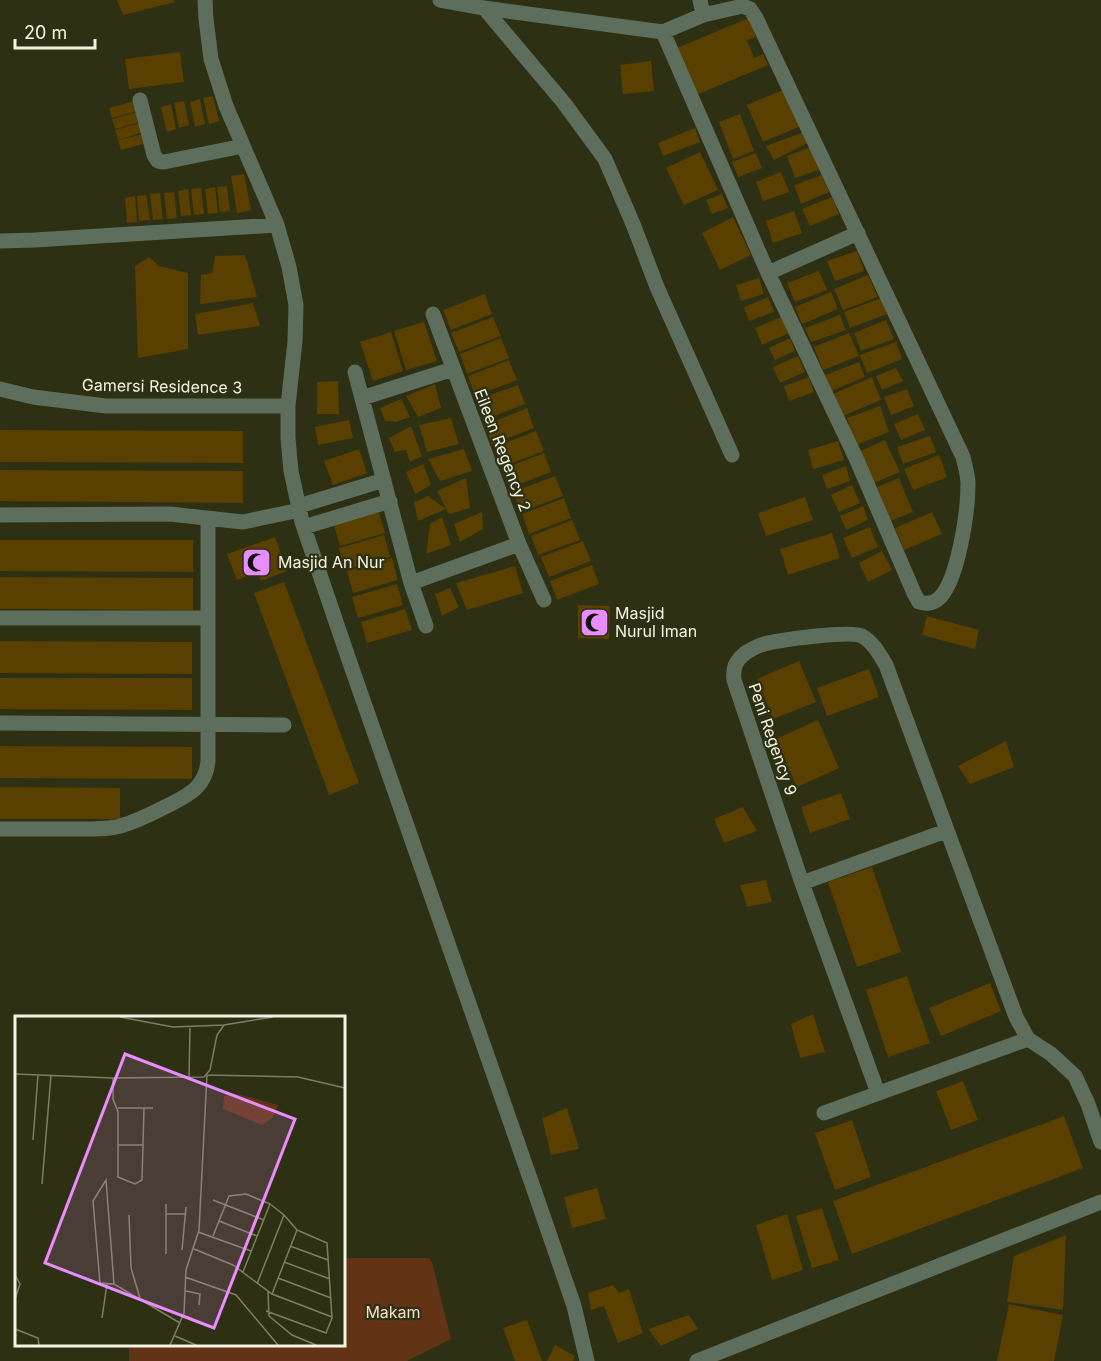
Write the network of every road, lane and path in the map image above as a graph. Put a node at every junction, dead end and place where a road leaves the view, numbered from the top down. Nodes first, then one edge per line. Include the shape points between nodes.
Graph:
1 (206, 0) edge
2 (440, 0) edge
3 (484, 8) junction
4 (701, 8) edge
5 (663, 32) junction
6 (140, 100) dead end
7 (243, 146) junction
8 (277, 225) junction
9 (858, 232) junction
10 (0, 241) edge
11 (768, 273) junction
12 (433, 314) dead end
13 (453, 369) junction
14 (355, 372) dead end
15 (0, 389) edge
16 (363, 398) junction
17 (288, 406) junction
18 (732, 455) dead end
19 (384, 480) junction
20 (390, 501) junction
21 (299, 508) junction
22 (0, 515) edge
23 (208, 519) junction
24 (304, 528) junction
25 (519, 544) junction
26 (411, 583) junction
27 (544, 600) dead end
28 (0, 618) edge
29 (208, 618) junction
30 (426, 626) dead end
31 (0, 723) edge
32 (208, 724) junction
33 (284, 725) dead end
34 (0, 829) edge
35 (946, 831) junction
36 (802, 883) junction
37 (1028, 1039) junction
38 (878, 1094) junction
39 (825, 1113) dead end
40 (1101, 1142) edge
41 (1101, 1202) edge
42 (587, 1361) edge
43 (697, 1361) edge

1 - 7 street via 211,59
2 - 3 street
3 - 5 street
3 - 18 street via 564,103 605,159
4 - 5 street
4 - 9 street via 750,9
5 - 11 street
6 - 7 street via 158,161
7 - 8 street
8 - 10 street
8 - 17 street via 296,305
9 - 11 street
9 - 11 street via 963,457 969,482 960,551 944,592 936,601 919,602 914,593 856,458
12 - 13 street, Eileen Regency 2
13 - 16 street
13 - 25 street, Eileen Regency 2
14 - 16 street
15 - 17 street, Gamersi Residence 3 via 106,406
16 - 19 street
17 - 21 street via 291,471
19 - 20 street
19 - 21 street
20 - 24 street
20 - 26 street
21 - 23 street via 243,522
21 - 24 street
22 - 23 street via 170,514
23 - 29 street
24 - 42 street via 574,1306
25 - 26 street
25 - 27 street, Eileen Regency 2
26 - 30 street
28 - 29 street
29 - 32 street
31 - 32 street
32 - 33 street
32 - 34 street via 207,771 196,789 181,799 115,827
35 - 36 street
35 - 36 street, Peni Regency 9 via 886,665 876,649 861,636 850,634 764,644 740,658 733,671 734,680
35 - 37 street, Peni Regency 9 via 1007,995
36 - 38 street, Peni Regency 9
37 - 38 street
37 - 40 street, Peni Regency 9 via 1052,1054 1075,1076
38 - 39 street
41 - 43 street

